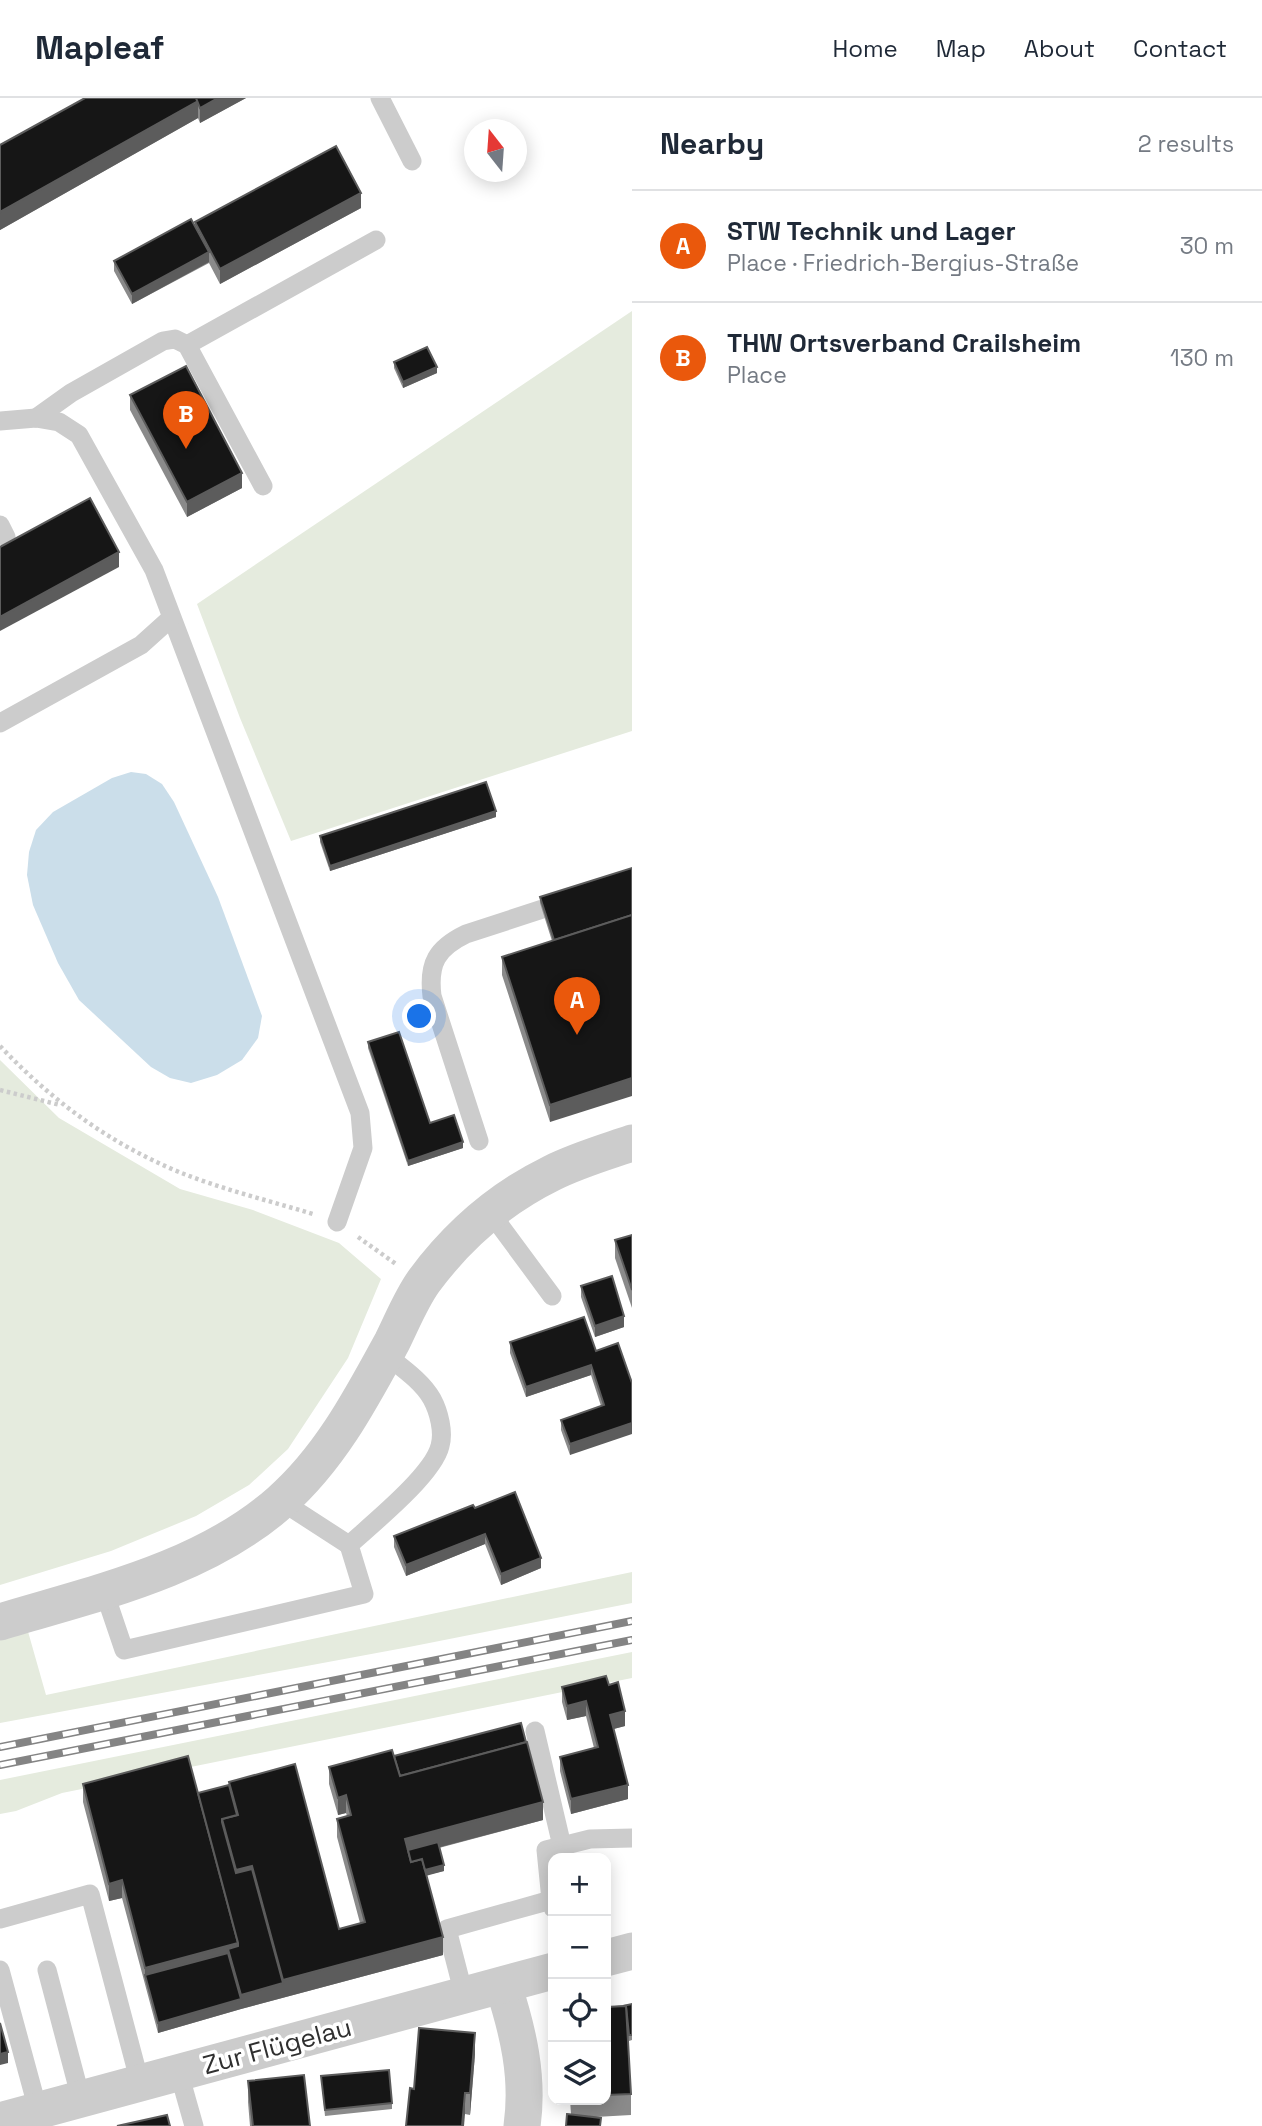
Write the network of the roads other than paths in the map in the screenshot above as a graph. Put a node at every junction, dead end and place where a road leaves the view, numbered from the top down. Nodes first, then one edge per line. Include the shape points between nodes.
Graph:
1 (380, 98) edge
2 (412, 161) dead end
3 (376, 240) dead end
4 (187, 345) junction
5 (36, 418) junction
6 (0, 421) edge
7 (263, 486) dead end
8 (171, 618) junction
9 (0, 723) edge
10 (581, 897) edge
11 (479, 1141) dead end
12 (632, 1143) edge
13 (490, 1212) junction
14 (337, 1222) road end
15 (552, 1296) dead end
16 (385, 1354) junction
17 (281, 1501) junction
18 (349, 1545) junction
19 (104, 1591) junction
20 (0, 1622) edge
21 (535, 1731) dead end
22 (632, 1838) edge
23 (562, 1846) junction
24 (548, 1873) edge
25 (548, 1905) edge
26 (0, 1919) edge
27 (632, 1951) edge
28 (611, 1957) edge
29 (0, 1970) edge
30 (47, 1970) dead end
31 (548, 1972) edge
32 (503, 1984) junction
33 (464, 1995) junction
34 (178, 2073) junction
35 (140, 2083) junction
36 (81, 2099) junction
37 (38, 2110) junction
38 (0, 2121) edge
39 (194, 2126) edge
40 (522, 2126) edge

1 - 2 lane
3 - 4 lane
4 - 5 lane via 175,339 163,341
4 - 7 lane
5 - 6 lane
5 - 8 lane via 59,422 79,435 154,570
8 - 9 lane via 141,645
8 - 14 lane via 360,1113 363,1148
10 - 11 lane via 466,934 434,962 432,996
12 - 13 street via 555,1171
13 - 15 lane
13 - 16 street via 458,1240 423,1283
16 - 17 street via 346,1424
16 - 18 lane via 431,1398 441,1423 440,1446 427,1472
17 - 18 lane
17 - 19 street via 237,1535 180,1563
18 - 19 lane via 364,1594 124,1650
19 - 20 street
21 - 23 lane
22 - 23 lane via 590,1839
23 - 24 lane via 545,1850
25 - 33 lane via 447,1929
26 - 35 lane via 90,1894
27 - 28 street
29 - 37 lane
30 - 36 lane
31 - 32 street, Zur Flügelau
32 - 33 street, Zur Flügelau
32 - 40 street via 522,2060
33 - 34 street, Zur Flügelau
34 - 35 street, Zur Flügelau
34 - 39 lane
35 - 36 street, Zur Flügelau
36 - 37 street, Zur Flügelau
37 - 38 street, Zur Flügelau

